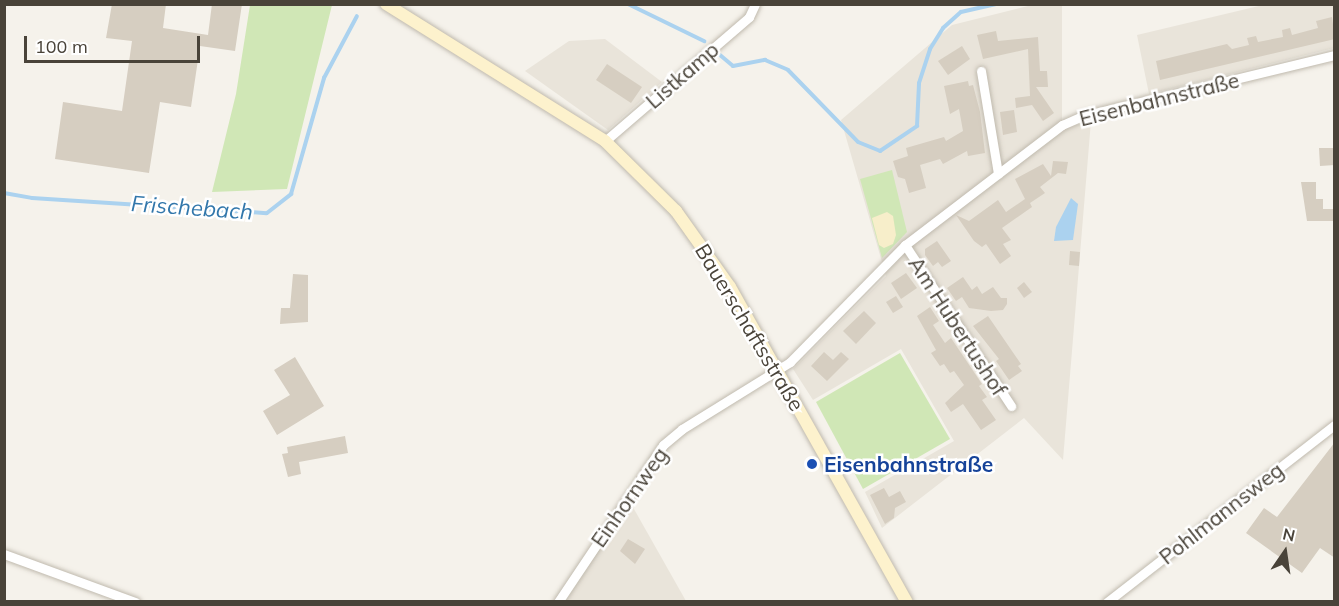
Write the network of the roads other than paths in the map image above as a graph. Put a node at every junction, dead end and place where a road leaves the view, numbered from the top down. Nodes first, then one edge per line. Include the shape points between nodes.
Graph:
1 (386, 4) edge
2 (755, 4) edge
3 (1335, 55) edge
4 (981, 71) dead end
5 (605, 141) junction
6 (998, 174) junction
7 (905, 245) junction
8 (778, 371) junction
9 (1011, 406) dead end
10 (1335, 426) edge
11 (4, 554) edge
12 (135, 602) edge
13 (558, 602) edge
14 (907, 602) edge
15 (1107, 602) edge

1 - 5 street, Bauerschaftsstraße
2 - 5 street, Listkamp via 749,16
3 - 6 street, Eisenbahnstraße via 1082,116 1062,125
4 - 6 street
5 - 8 street, Bauerschaftsstraße via 676,211 708,254
6 - 7 street, Eisenbahnstraße
7 - 8 street, Eisenbahnstraße
7 - 9 street, Am Hubertushof
8 - 13 street, Einhornweg via 682,429 663,445
8 - 14 street, Bauerschaftsstraße
10 - 15 street, Pohlmannsweg
11 - 12 street

